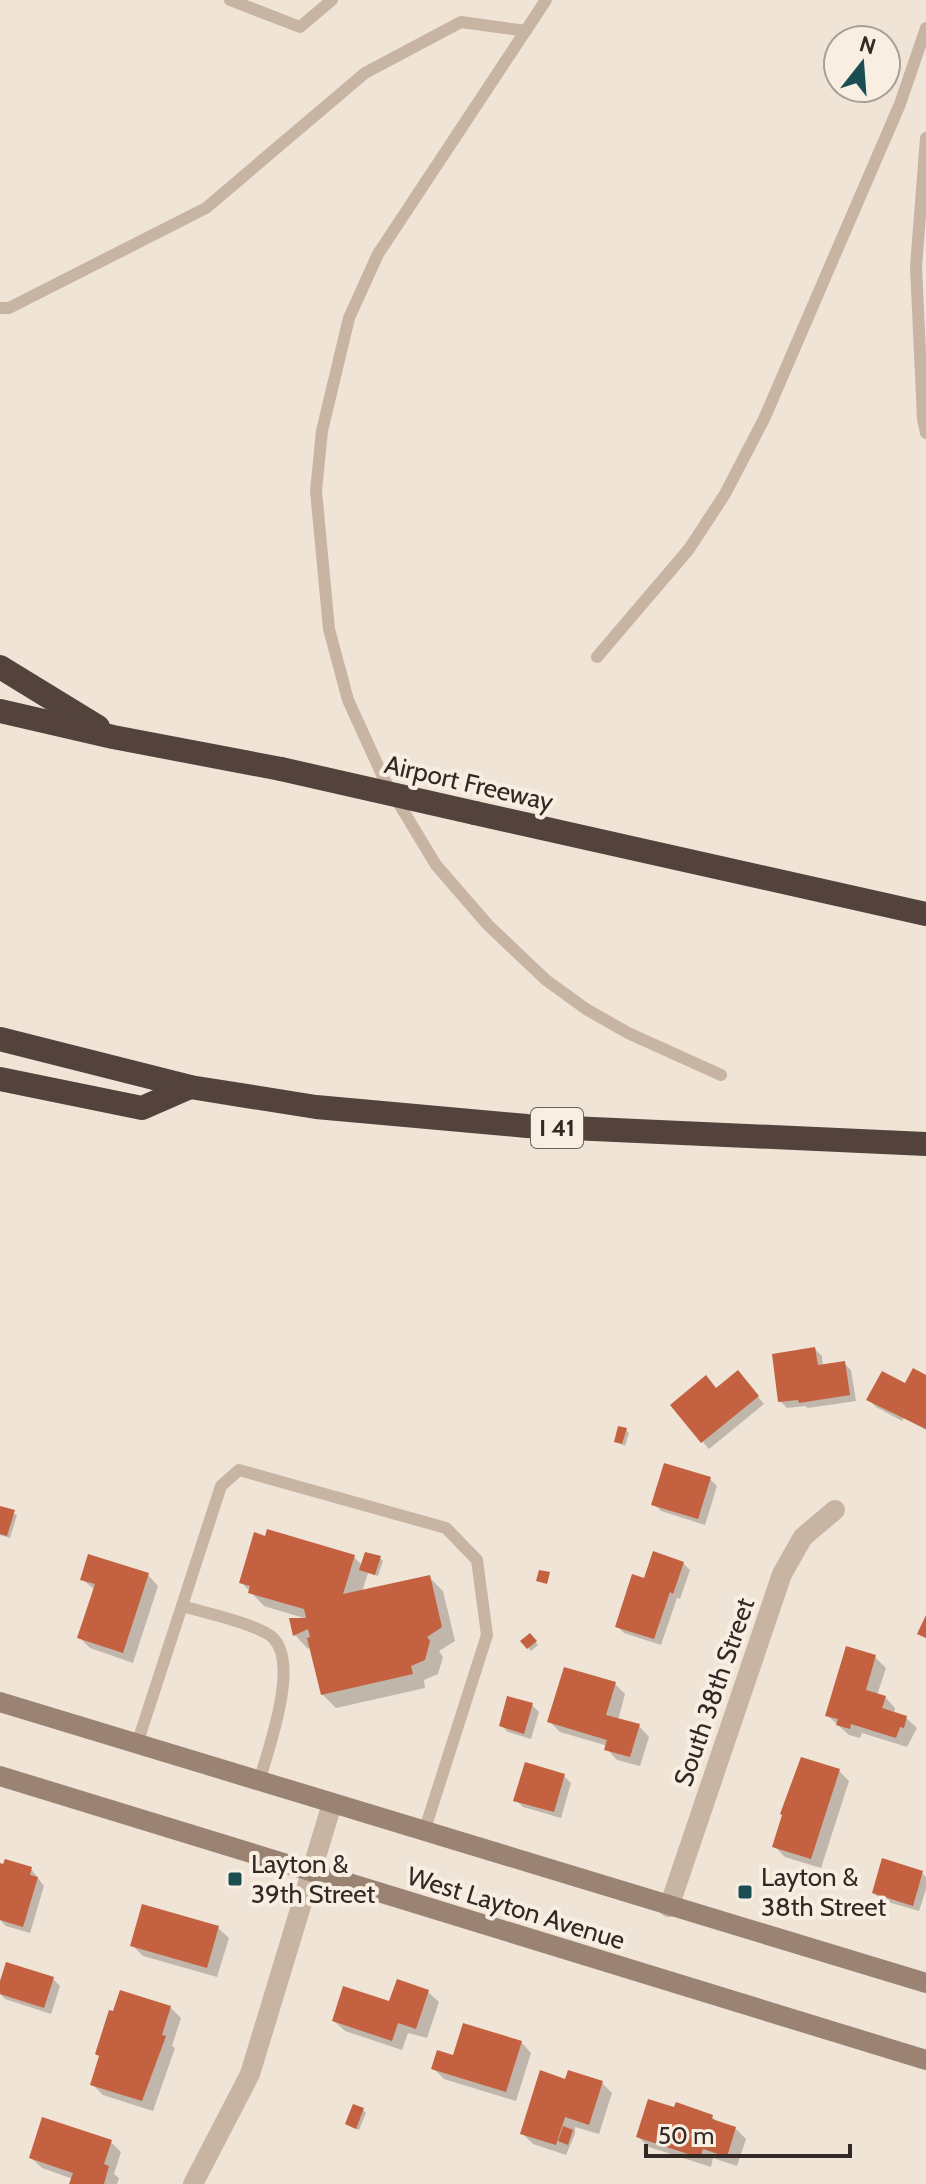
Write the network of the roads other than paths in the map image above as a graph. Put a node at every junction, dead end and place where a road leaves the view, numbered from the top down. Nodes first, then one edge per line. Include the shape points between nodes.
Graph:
1 (230, 0) edge
2 (332, 0) edge
3 (546, 0) edge
4 (926, 28) edge
5 (526, 31) junction
6 (926, 138) edge
7 (0, 308) edge
8 (926, 433) edge
9 (597, 657) dead end
10 (0, 667) edge
11 (0, 711) edge
12 (113, 737) junction
13 (926, 914) edge
14 (0, 1039) edge
15 (721, 1075) dead end
16 (0, 1079) edge
17 (190, 1087) junction
18 (926, 1144) edge
19 (835, 1510) dead end
20 (182, 1606) junction
21 (0, 1702) edge
22 (137, 1744) junction
23 (0, 1776) edge
24 (259, 1782) junction
25 (332, 1804) junction
26 (424, 1832) junction
27 (312, 1872) junction
28 (669, 1907) junction
29 (926, 1983) edge
30 (926, 2060) edge
31 (193, 2184) edge

1 - 2 lane via 300,27
3 - 5 lane
4 - 9 lane via 764,419 725,494 689,549
5 - 7 lane via 461,22 434,36 365,73 206,208
5 - 15 lane via 378,254 349,318 322,431 316,491 329,629 348,700 384,779 436,865 488,925 546,980 586,1009
6 - 8 lane via 916,267
10 - 12 highway
11 - 12 highway, Airport Freeway
12 - 13 highway, Airport Freeway, bridge via 281,769
14 - 17 highway, I 41
16 - 17 highway via 142,1108
17 - 18 highway, I 41 via 316,1107 527,1126
19 - 28 street, South 38th Street via 803,1537 782,1574
20 - 22 lane
20 - 24 lane via 261,1630 276,1640 284,1685
20 - 26 lane via 221,1486 239,1470 446,1528 477,1560 487,1635
21 - 22 main road, West Layton Avenue
22 - 24 main road, West Layton Avenue
23 - 27 main road, West Layton Avenue
24 - 25 main road, West Layton Avenue
25 - 26 main road, West Layton Avenue
25 - 27 street
26 - 28 main road, West Layton Avenue
27 - 30 main road, West Layton Avenue
27 - 31 street via 250,2074
28 - 29 main road, West Layton Avenue

